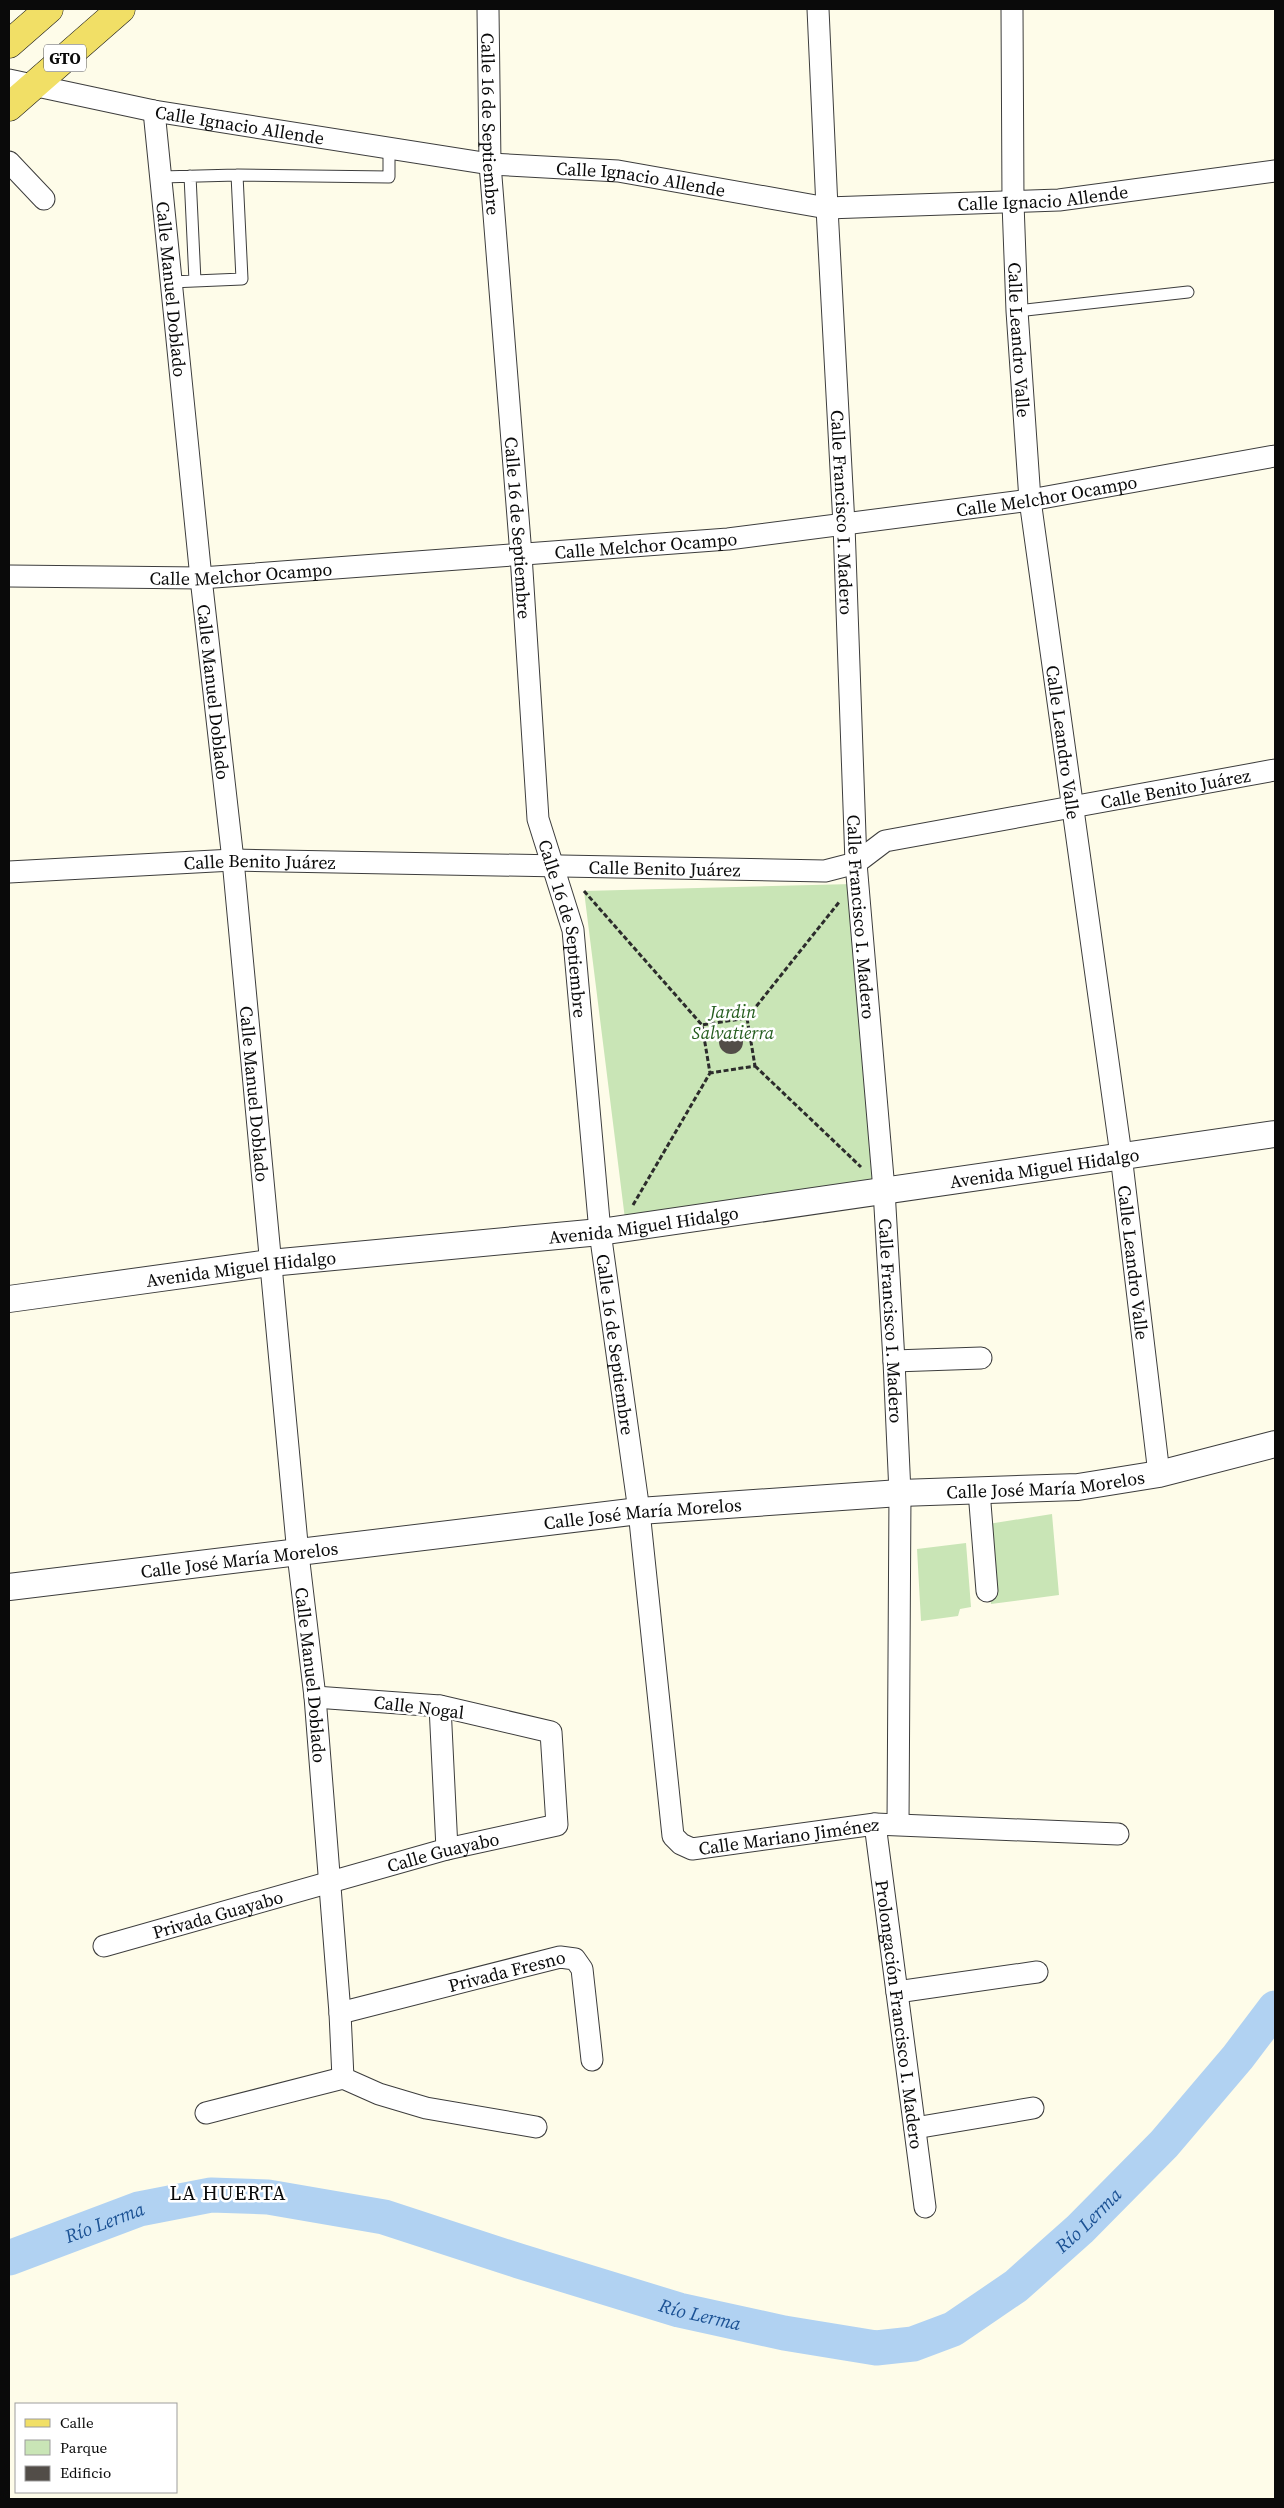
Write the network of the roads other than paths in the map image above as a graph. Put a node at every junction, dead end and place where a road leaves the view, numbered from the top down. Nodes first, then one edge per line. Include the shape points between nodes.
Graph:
1 (49, 9) edge
2 (121, 9) edge
3 (488, 9) edge
4 (818, 9) edge
5 (1012, 9) edge
6 (9, 44) edge
7 (21, 83) edge
8 (9, 107) edge
9 (154, 111) junction
10 (389, 148) junction
11 (9, 162) edge
12 (490, 164) junction
13 (1275, 172) edge
14 (237, 175) junction
15 (190, 176) junction
16 (161, 177) junction
17 (44, 199) dead end
18 (1013, 203) junction
19 (826, 208) junction
20 (196, 281) junction
21 (171, 282) junction
22 (1188, 292) dead end
23 (1018, 311) junction
24 (1275, 456) edge
25 (1030, 500) junction
26 (844, 525) junction
27 (521, 555) junction
28 (9, 576) edge
29 (201, 578) junction
30 (1275, 770) edge
31 (1074, 808) junction
32 (234, 860) junction
33 (856, 863) junction
34 (552, 864) junction
35 (9, 872) edge
36 (1275, 1134) edge
37 (1121, 1155) junction
38 (884, 1190) junction
39 (600, 1232) junction
40 (270, 1263) junction
41 (9, 1300) edge
42 (981, 1358) dead end
43 (894, 1362) junction
44 (1275, 1444) edge
45 (1159, 1474) junction
46 (979, 1491) junction
47 (900, 1493) junction
48 (639, 1511) junction
49 (298, 1554) junction
50 (9, 1588) edge
51 (987, 1591) dead end
52 (315, 1697) junction
53 (440, 1706) junction
54 (875, 1824) junction
55 (898, 1824) junction
56 (557, 1825) joint
57 (1118, 1834) dead end
58 (681, 1844) joint
59 (447, 1849) junction
60 (330, 1881) junction
61 (104, 1946) dead end
62 (1037, 1972) dead end
63 (897, 1992) junction
64 (340, 2013) junction
65 (592, 2060) dead end
66 (342, 2078) junction
67 (1033, 2108) dead end
68 (206, 2113) dead end
69 (536, 2127) dead end
70 (915, 2128) junction
71 (925, 2207) dead end

1 - 6 main road, GTO
2 - 7 main road, GTO
3 - 12 street, Calle 16 de Septiembre
4 - 19 street, Calle Francisco I. Madero
5 - 18 street, Calle Leandro Valle
7 - 8 main road, GTO
7 - 9 street, Calle Ignacio Allende
9 - 10 street, Calle Ignacio Allende
9 - 16 street, Calle Manuel Doblado
10 - 12 street, Calle Ignacio Allende
10 - 14 lane via 389,177
11 - 17 street
12 - 19 street, Calle Ignacio Allende via 618,171
12 - 27 street, Calle 16 de Septiembre
13 - 18 street, Calle Ignacio Allende
14 - 15 lane
14 - 20 lane via 242,279
15 - 16 lane
15 - 20 lane
16 - 21 street, Calle Manuel Doblado
18 - 19 street, Calle Ignacio Allende
18 - 23 street, Calle Leandro Valle
19 - 26 street, Calle Francisco I. Madero
20 - 21 lane
21 - 29 street, Calle Manuel Doblado
22 - 23 lane
23 - 25 street, Calle Leandro Valle
24 - 25 street, Calle Melchor Ocampo
25 - 26 street, Calle Melchor Ocampo
25 - 31 street, Calle Leandro Valle
26 - 27 street, Calle Melchor Ocampo via 728,539
26 - 33 street, Calle Francisco I. Madero
27 - 29 street, Calle Melchor Ocampo
27 - 34 street, Calle 16 de Septiembre via 538,819
28 - 29 street, Calle Melchor Ocampo
29 - 32 street, Calle Manuel Doblado
30 - 31 street, Calle Benito Juárez
31 - 33 street, Calle Benito Juárez via 885,841
31 - 37 street, Calle Leandro Valle
32 - 34 street, Calle Benito Juárez
32 - 35 street, Calle Benito Juárez
32 - 40 street, Calle Manuel Doblado
33 - 34 street, Calle Benito Juárez via 825,871
33 - 38 street, Calle Francisco I. Madero
34 - 39 street, Calle 16 de Septiembre via 573,930
36 - 37 street, Avenida Miguel Hidalgo
37 - 38 street, Avenida Miguel Hidalgo
37 - 45 street, Calle Leandro Valle
38 - 39 street, Avenida Miguel Hidalgo
38 - 43 street, Calle Francisco I. Madero
39 - 40 street, Avenida Miguel Hidalgo
39 - 48 street, Calle 16 de Septiembre
40 - 41 street, Avenida Miguel Hidalgo
40 - 49 street, Calle Manuel Doblado
42 - 43 street
43 - 47 street, Calle Francisco I. Madero
44 - 45 street, Calle José María Morelos
45 - 46 street, Calle José María Morelos via 1078,1487
46 - 47 street, Calle José María Morelos
46 - 51 street
47 - 48 street, Calle José María Morelos
47 - 55 street, Calle Francisco I. Madero
48 - 49 street, Calle José María Morelos
48 - 58 street, Calle 16 de Septiembre via 673,1836
49 - 50 street, Calle José María Morelos
49 - 52 street, Calle Manuel Doblado
52 - 53 street, Calle Nogal
52 - 60 street, Calle Manuel Doblado
53 - 56 street, Calle Nogal via 551,1732
53 - 59 street
54 - 55 street, Calle Mariano Jiménez
54 - 58 street, Calle Mariano Jiménez via 692,1849
54 - 63 street, Prolongación Francisco I. Madero
55 - 57 street, Calle Mariano Jiménez
56 - 59 street, Calle Guayabo
59 - 60 street, Calle Guayabo
60 - 61 street, Privada Guayabo
60 - 64 street, Calle Manuel Doblado
62 - 63 street
63 - 70 street, Prolongación Francisco I. Madero
64 - 65 street, Privada Fresno via 560,1957 575,1959 582,1969
64 - 66 street, Calle Manuel Doblado
66 - 68 street
66 - 69 street via 379,2094 426,2108
67 - 70 street
70 - 71 street, Prolongación Francisco I. Madero

